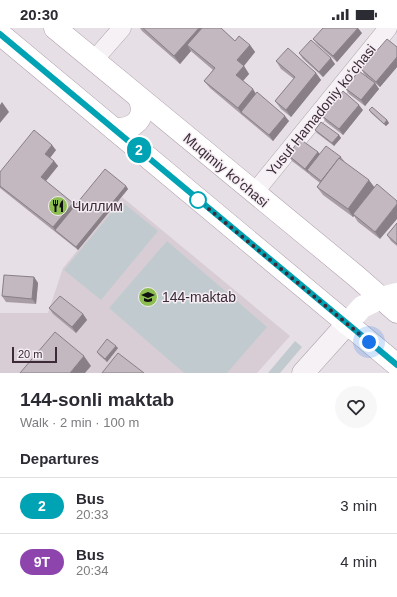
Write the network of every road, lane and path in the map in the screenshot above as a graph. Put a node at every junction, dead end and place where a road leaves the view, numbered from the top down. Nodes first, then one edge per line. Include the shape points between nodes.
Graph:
1 (55, 28) edge
2 (122, 28) edge
3 (388, 28) edge
4 (0, 34) edge
5 (94, 60) junction
6 (139, 98) junction
7 (114, 129) junction
8 (254, 193) junction
9 (389, 302) edge
10 (347, 324) junction
11 (397, 365) edge
12 (303, 373) edge

1 - 5 main road, Muqimiy ko'chasi
2 - 5 street
3 - 8 street, Yusuf Hamadoniy koʻchasi
4 - 7 main road
5 - 6 main road, Muqimiy ko'chasi
6 - 7 main road via 142,111 137,122 120,130
6 - 8 main road, Muqimiy ko'chasi
7 - 10 main road
8 - 9 main road, Muqimiy ko'chasi
9 - 10 main road
9 - 10 main road via 362,307
10 - 11 main road
10 - 12 street

